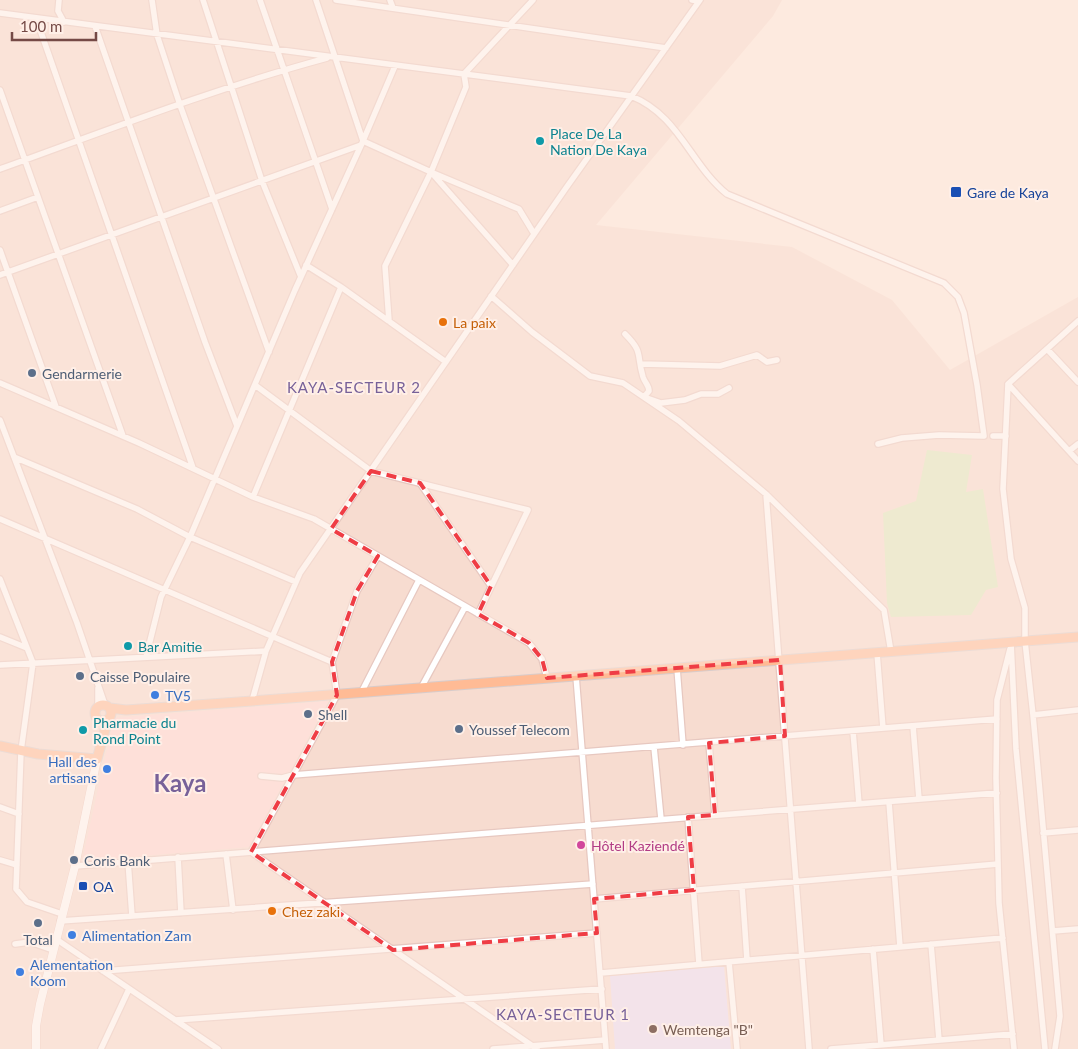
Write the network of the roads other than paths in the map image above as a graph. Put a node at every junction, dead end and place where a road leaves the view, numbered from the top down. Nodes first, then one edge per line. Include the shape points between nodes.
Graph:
1 (58, 0) edge
2 (152, 0) edge
3 (203, 0) edge
4 (260, 0) edge
5 (316, 0) edge
6 (336, 0) edge
7 (390, 0) edge
8 (533, 0) edge
9 (692, 0) edge
10 (699, 1) edge
11 (393, 8) junction
12 (0, 13) edge
13 (36, 18) junction
14 (64, 22) junction
15 (508, 25) junction
16 (95, 26) junction
17 (157, 35) junction
18 (217, 42) junction
19 (666, 48) junction
20 (276, 50) junction
21 (332, 57) junction
22 (395, 66) junction
23 (284, 69) junction
24 (464, 74) junction
25 (231, 88) junction
26 (0, 90) edge
27 (631, 96) junction
28 (180, 105) junction
29 (128, 122) junction
30 (77, 141) junction
31 (362, 143) junction
32 (24, 160) junction
33 (316, 162) junction
34 (0, 169) edge
35 (431, 172) junction
36 (262, 181) junction
37 (38, 197) junction
38 (212, 199) junction
39 (332, 209) junction
40 (0, 212) edge
41 (162, 217) junction
42 (532, 232) dead end
43 (110, 236) junction
44 (0, 250) edge
45 (58, 254) junction
46 (513, 264) junction
47 (306, 265) junction
48 (8, 272) junction
49 (0, 274) edge
50 (301, 277) junction
51 (341, 287) junction
52 (490, 296) junction
53 (389, 321) junction
54 (1078, 322) edge
55 (625, 334) dead end
56 (1047, 349) junction
57 (269, 352) junction
58 (777, 360) dead end
59 (446, 362) junction
60 (641, 364) junction
61 (1078, 382) edge
62 (0, 383) edge
63 (1008, 384) junction
64 (255, 385) junction
65 (730, 388) dead end
66 (644, 397) junction
67 (56, 407) junction
68 (289, 409) junction
69 (0, 420) edge
70 (237, 426) junction
71 (123, 436) junction
72 (994, 436) dead end
73 (1006, 436) junction
74 (878, 444) dead end
75 (1078, 444) edge
76 (1069, 451) junction
77 (14, 457) junction
78 (1078, 461) edge
79 (193, 468) junction
80 (372, 471) junction
81 (215, 479) junction
82 (420, 483) junction
83 (766, 494) junction
84 (253, 497) junction
85 (0, 519) edge
86 (331, 529) junction
87 (190, 537) junction
88 (46, 539) junction
89 (378, 556) junction
90 (0, 579) edge
91 (419, 580) junction
92 (296, 582) junction
93 (491, 586) junction
94 (164, 591) junction
95 (465, 607) junction
96 (478, 614) junction
97 (0, 637) edge
98 (271, 637) junction
99 (1078, 637) edge
100 (1025, 642) junction
101 (1011, 644) junction
102 (27, 648) junction
103 (266, 651) junction
104 (891, 652) junction
105 (877, 653) junction
106 (146, 657) junction
107 (91, 660) junction
108 (780, 660) junction
109 (332, 662) junction
110 (33, 663) junction
111 (0, 665) edge
112 (677, 668) junction
113 (576, 676) junction
114 (547, 678) junction
115 (422, 688) junction
116 (361, 693) junction
117 (337, 694) junction
118 (252, 701) junction
119 (1078, 710) edge
120 (105, 712) junction
121 (1034, 715) junction
122 (997, 719) junction
123 (912, 726) junction
124 (882, 728) junction
125 (853, 731) junction
126 (786, 736) junction
127 (710, 743) junction
128 (683, 745) junction
129 (0, 746) edge
130 (654, 747) junction
131 (21, 751) junction
132 (582, 752) junction
133 (96, 758) junction
134 (293, 775) junction
135 (261, 776) dead end
136 (997, 793) junction
137 (919, 799) junction
138 (889, 802) junction
139 (859, 804) junction
140 (0, 807) edge
141 (791, 809) junction
142 (19, 814) junction
143 (715, 815) junction
144 (688, 817) junction
145 (661, 820) junction
146 (588, 825) junction
147 (1078, 830) edge
148 (1044, 833) junction
149 (251, 852) junction
150 (226, 854) junction
151 (178, 858) junction
152 (0, 860) edge
153 (128, 861) junction
154 (998, 864) junction
155 (17, 865) junction
156 (75, 866) junction
157 (894, 873) junction
158 (796, 881) junction
159 (593, 884) junction
160 (742, 886) junction
161 (694, 890) junction
162 (594, 899) junction
163 (325, 903) junction
164 (233, 910) junction
165 (181, 913) junction
166 (132, 916) junction
167 (61, 917) junction
168 (1078, 929) edge
169 (1053, 931) junction
170 (597, 933) junction
171 (1003, 938) junction
172 (56, 939) junction
173 (15, 944) dead end
174 (931, 944) junction
175 (900, 947) junction
176 (873, 949) junction
177 (53, 950) junction
178 (393, 950) junction
179 (802, 955) junction
180 (747, 960) junction
181 (729, 962) junction
182 (700, 964) junction
183 (103, 971) junction
184 (601, 973) junction
185 (129, 989) junction
186 (602, 989) junction
187 (467, 1000) junction
188 (175, 1020) junction
189 (1013, 1034) junction
190 (605, 1040) junction
191 (939, 1040) junction
192 (881, 1045) junction
193 (910, 1046) edge
194 (103, 1048) edge
195 (534, 1048) edge
196 (36, 1049) edge
197 (218, 1049) edge
198 (493, 1049) edge
199 (606, 1049) edge
200 (737, 1049) edge
201 (809, 1049) edge
202 (832, 1049) edge
203 (1014, 1049) edge
204 (1045, 1049) edge
205 (1055, 1049) edge

1 - 14 street via 58,11
2 - 17 street
3 - 18 street
4 - 20 street
5 - 21 street
6 - 11 street
7 - 11 street
8 - 15 street
9 - 10 street
10 - 19 street
11 - 15 street
12 - 13 street
13 - 14 street
13 - 30 street
14 - 16 street
15 - 19 street
15 - 24 street
16 - 17 street
16 - 29 street
17 - 18 street
17 - 28 street
18 - 20 street
18 - 25 street
19 - 27 street
20 - 21 street
20 - 23 street
21 - 22 street
21 - 23 street
21 - 31 street
22 - 24 street
22 - 31 street
23 - 25 street
23 - 33 street
24 - 27 street
24 - 35 street via 466,87
25 - 28 street
25 - 36 street
26 - 32 street
27 - 46 street
27 - 74 street via 659,112 712,180 727,194 944,284 958,297 978,385 984,436 932,435
28 - 29 street
28 - 38 street
29 - 30 street
29 - 41 street
30 - 32 street
30 - 43 street
31 - 33 street
31 - 35 street
31 - 39 street
32 - 34 street
32 - 37 street
33 - 36 street
33 - 39 street
35 - 42 street via 519,209
35 - 46 street
35 - 53 street via 385,266
36 - 38 street
36 - 50 street
37 - 40 street
37 - 45 street
38 - 41 street
38 - 57 street
39 - 47 street
41 - 43 street
41 - 70 street
43 - 45 street
43 - 79 street
44 - 48 street
45 - 48 street
45 - 71 street
46 - 52 street
47 - 50 street
47 - 51 street
48 - 49 street
48 - 67 street
50 - 57 street
51 - 53 street
51 - 68 street
52 - 59 street
52 - 66 street via 590,376 623,383
53 - 59 street
54 - 56 street
55 - 60 street via 638,347
56 - 61 street
56 - 63 street
57 - 64 street
58 - 60 street via 767,362 757,355 720,366
59 - 80 street
60 - 66 street via 644,379 649,385
62 - 67 street
63 - 73 street
63 - 76 street
64 - 68 street
64 - 70 street
65 - 66 street via 718,394 701,394 661,403
66 - 83 street via 679,421
67 - 71 street
68 - 80 street
68 - 84 street
69 - 77 street
70 - 81 street
71 - 79 street
72 - 73 street
73 - 100 street via 1004,490 1011,559 1025,604
75 - 76 street
76 - 78 street
77 - 87 street via 138,508
77 - 88 street
79 - 81 street
80 - 82 street
80 - 86 street
81 - 84 street
81 - 87 street
82 - 93 street
82 - 93 street via 528,510
83 - 104 street via 884,610
83 - 108 street
84 - 86 street
85 - 88 street
86 - 89 street
86 - 92 street
87 - 92 street
87 - 94 street
88 - 94 street
88 - 107 street
89 - 91 street
89 - 109 street via 357,591
90 - 102 street
91 - 95 street
91 - 116 street
92 - 98 street
93 - 96 street
94 - 98 street
94 - 106 street via 155,614
95 - 96 street
95 - 115 street
96 - 114 street via 529,643 542,659
97 - 102 street
98 - 103 street
98 - 109 street
99 - 100 main road
100 - 101 main road
100 - 121 street
101 - 104 main road
101 - 122 street via 997,700
101 - 204 street via 1017,758
102 - 110 street
103 - 106 street
103 - 118 street
104 - 105 main road
105 - 108 main road
105 - 124 street
106 - 107 street
107 - 110 street
107 - 120 street
108 - 112 main road
108 - 126 street
109 - 117 street
110 - 111 street
110 - 131 street
112 - 113 main road
112 - 128 street
113 - 114 main road
113 - 132 street
114 - 115 main road
115 - 116 main road
116 - 117 main road
117 - 118 main road
117 - 134 street
118 - 120 main road
119 - 121 street
120 - 133 main road
121 - 148 street
122 - 123 street
122 - 136 street
123 - 124 street
123 - 137 street
124 - 125 street
125 - 126 street
125 - 139 street
126 - 127 street
126 - 141 street
127 - 128 street
127 - 143 street
128 - 130 street
129 - 131 main road
130 - 132 street
130 - 145 street
131 - 133 main road
131 - 142 street
132 - 134 street
132 - 146 street
133 - 156 main road
134 - 135 street via 282,778
134 - 149 street
136 - 137 street
136 - 154 street
137 - 138 street
138 - 139 street
138 - 157 street
139 - 141 street
140 - 142 street
141 - 143 street
141 - 158 street
142 - 155 street
143 - 144 street
144 - 145 street
144 - 161 street
145 - 146 street
146 - 149 street
146 - 159 street
147 - 148 street
148 - 169 street
149 - 150 street
149 - 163 street
150 - 151 street
150 - 164 street
151 - 153 street
151 - 165 street
152 - 155 street
153 - 156 street
153 - 166 street
154 - 157 street
154 - 171 street
155 - 167 street via 16,889 22,899
156 - 167 main road
157 - 158 street
157 - 175 street
158 - 160 street
158 - 179 street
159 - 162 street
159 - 163 street
160 - 161 street
160 - 180 street
161 - 162 street
161 - 182 street
162 - 170 street
163 - 164 street
163 - 178 street
164 - 165 street
165 - 166 street
166 - 167 street
167 - 172 main road
168 - 169 street
169 - 205 street via 1060,1016
170 - 178 street
170 - 184 street
171 - 174 street
171 - 189 street
172 - 177 main road
172 - 183 street
173 - 177 street via 30,942
174 - 175 street
174 - 191 street
175 - 176 street
176 - 179 street
176 - 192 street
177 - 196 main road via 37,1017
178 - 183 street
178 - 187 street
179 - 180 street
179 - 201 street
180 - 181 street
181 - 182 street
181 - 200 street
182 - 184 street
183 - 185 street
184 - 186 street
185 - 188 street
185 - 194 street
186 - 187 street
186 - 190 street
187 - 188 street
187 - 195 street
188 - 197 street
189 - 191 street
189 - 203 street
190 - 195 street
190 - 199 street
191 - 193 street
192 - 193 street
192 - 202 street
195 - 198 street

